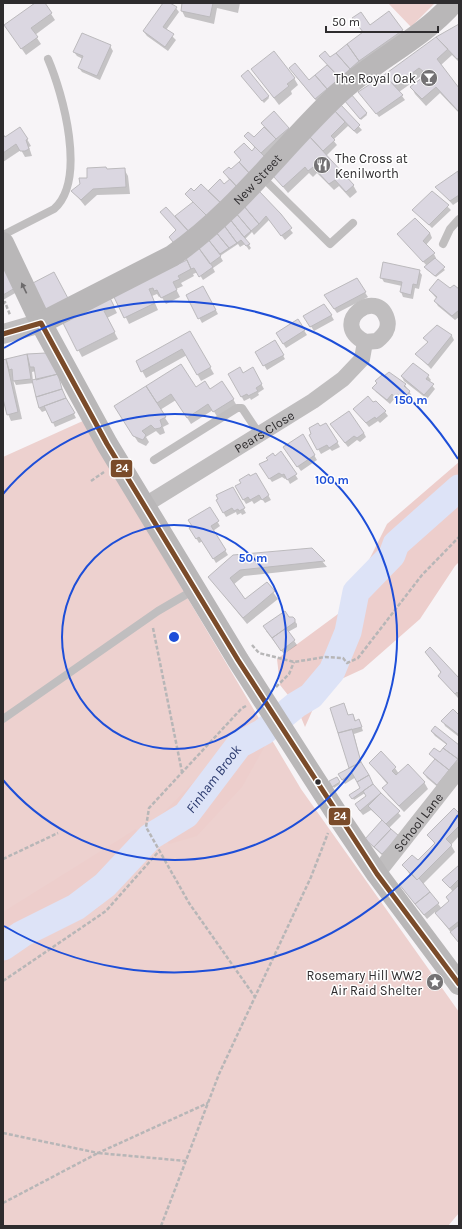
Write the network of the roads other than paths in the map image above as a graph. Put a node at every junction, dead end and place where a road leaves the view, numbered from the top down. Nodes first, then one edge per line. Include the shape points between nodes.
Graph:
1 (454, 4) edge
2 (48, 59) dead end
3 (261, 175) junction
4 (459, 220) edge
5 (353, 223) dead end
6 (3, 235) edge
7 (3, 243) edge
8 (443, 244) dead end
9 (41, 323) junction
10 (3, 334) edge
11 (365, 342) dead end
12 (260, 436) junction
13 (154, 460) dead end
14 (145, 505) junction
15 (187, 594) dead end
16 (3, 719) edge
17 (459, 770) edge
18 (378, 874) junction
19 (459, 984) edge

1 - 3 main road, New Street via 337,94
2 - 6 lane via 55,73 69,130 66,194 54,209
3 - 5 lane via 330,244
3 - 9 main road, New Street via 199,236 172,256
4 - 8 lane via 450,229
9 -> 7 main road
9 - 10 street
9 - 14 main road via 107,444
11 - 12 street, Pears Close via 362,359 343,379 314,402
12 - 13 lane via 242,408 237,408
12 - 14 street, Pears Close
14 - 18 main road via 290,742
15 - 16 lane via 150,616
17 - 18 street, School Lane
18 - 19 main road

